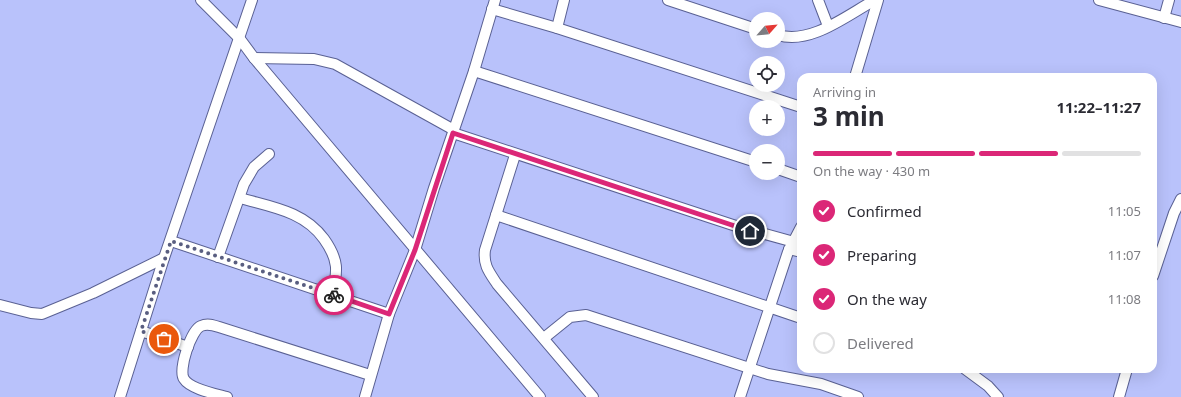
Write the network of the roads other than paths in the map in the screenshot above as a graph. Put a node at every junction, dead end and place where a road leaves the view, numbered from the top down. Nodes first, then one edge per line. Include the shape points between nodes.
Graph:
1 (201, 0) edge
2 (252, 0) edge
3 (564, 0) edge
4 (668, 0) edge
5 (818, 0) edge
6 (875, 0) edge
7 (878, 0) edge
8 (1099, 0) edge
9 (1169, 0) edge
10 (494, 5) edge
11 (1164, 18) junction
12 (1181, 22) edge
13 (828, 26) junction
14 (749, 27) edge
15 (557, 28) junction
16 (785, 36) edge
17 (240, 39) junction
18 (254, 58) junction
19 (474, 71) junction
20 (856, 73) edge
21 (797, 106) edge
22 (453, 132) junction
23 (269, 154) dead end
24 (515, 155) junction
25 (749, 160) edge
26 (785, 171) edge
27 (797, 176) edge
28 (240, 198) junction
29 (1181, 199) edge
30 (496, 215) junction
31 (797, 235) edge
32 (171, 241) junction
33 (792, 246) junction
34 (797, 249) edge
35 (415, 250) junction
36 (218, 257) junction
37 (164, 258) junction
38 (1157, 264) edge
39 (332, 295) junction
40 (0, 305) edge
41 (770, 307) junction
42 (389, 314) junction
43 (797, 317) edge
44 (141, 331) junction
45 (544, 338) junction
46 (188, 347) junction
47 (750, 368) junction
48 (971, 373) edge
49 (1126, 373) edge
50 (370, 375) junction
51 (120, 397) edge
52 (227, 397) edge
53 (365, 397) edge
54 (540, 397) edge
55 (593, 397) edge
56 (740, 397) edge
57 (858, 397) edge
58 (998, 397) edge
59 (1119, 397) edge

1 - 17 street
2 - 17 street
3 - 15 street
4 - 14 street
5 - 13 street
6 - 13 street
7 - 20 street
8 - 11 street
9 - 11 street
10 - 15 street
10 - 19 street
11 - 12 street
13 - 16 street via 798,37
15 - 21 street
17 - 18 street
17 - 32 street
18 - 22 street via 314,59 335,64
18 - 35 street
19 - 22 street
19 - 25 street
22 - 24 street
22 - 35 street
23 - 28 street via 254,167 244,184
24 - 30 street
24 - 33 street
26 - 27 street
28 - 36 street
28 - 39 street via 292,213 320,233 335,256 337,266
29 - 38 street
30 - 41 street
30 - 45 street via 485,250 485,266 497,284
31 - 33 street
32 - 36 street
32 - 37 street
33 - 34 street
33 - 41 street
35 - 42 street
35 - 54 street
36 - 39 street
37 - 40 street via 93,293 42,314
37 - 44 street
39 - 42 street
41 - 43 street
41 - 47 street
42 - 50 street
44 - 46 street
44 - 51 street
45 - 47 street via 570,317 586,315
45 - 55 street
46 - 50 street via 197,328 210,325
46 - 52 street via 182,367 183,379 198,388
47 - 56 street
47 - 57 street via 820,384
48 - 58 street
49 - 59 street
50 - 53 street

